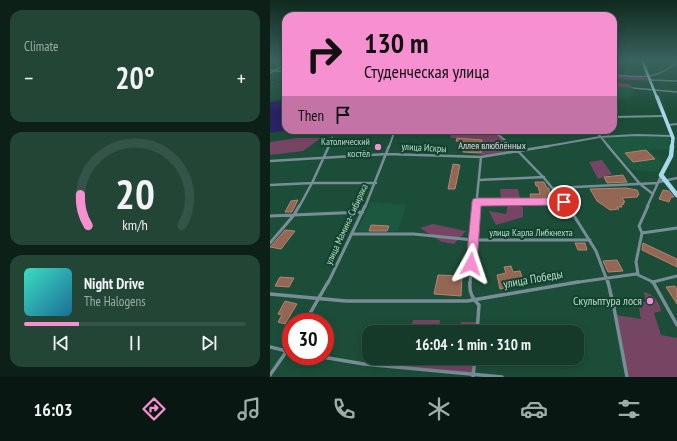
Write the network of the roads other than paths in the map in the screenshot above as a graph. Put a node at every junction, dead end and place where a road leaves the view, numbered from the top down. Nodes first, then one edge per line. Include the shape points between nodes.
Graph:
1 (644, 78) edge
2 (649, 78) junction
3 (677, 81) edge
4 (633, 88) dead end
5 (654, 90) junction
6 (677, 92) edge
7 (664, 116) junction
8 (617, 117) edge
9 (677, 124) edge
10 (668, 125) junction
11 (394, 134) edge
12 (497, 134) edge
13 (598, 134) edge
14 (672, 136) junction
15 (600, 137) junction
16 (332, 138) dead end
17 (519, 151) junction
18 (386, 154) junction
19 (324, 156) junction
20 (481, 157) junction
21 (270, 160) edge
22 (661, 175) junction
23 (544, 177) junction
24 (677, 178) edge
25 (479, 180) junction
26 (664, 180) junction
27 (659, 182) junction
28 (312, 183) junction
29 (376, 183) junction
30 (640, 184) junction
31 (270, 185) edge
32 (555, 188) junction
33 (653, 194) junction
34 (677, 195) edge
35 (477, 202) junction
36 (564, 202) junction
37 (363, 212) junction
38 (294, 215) junction
39 (270, 216) edge
40 (677, 228) edge
41 (353, 234) junction
42 (642, 234) junction
43 (473, 240) junction
44 (590, 240) junction
45 (270, 243) edge
46 (638, 274) junction
47 (677, 276) edge
48 (606, 277) junction
49 (653, 282) junction
50 (270, 294) edge
51 (320, 298) junction
52 (473, 299) junction
53 (311, 313) edge
54 (478, 325) edge
55 (677, 325) edge
56 (270, 347) edge
57 (282, 350) edge
58 (334, 359) edge
59 (282, 360) edge
60 (474, 365) edge
61 (270, 375) edge
62 (473, 375) edge
63 (502, 377) edge
64 (626, 377) edge

1 - 2 street
2 - 3 street
2 - 5 main road
4 - 5 street
5 - 6 street
5 - 7 main road
7 - 8 street
7 - 10 main road
9 - 10 street
10 - 14 main road
11 - 18 street, улица Мамина-Сибиряка
12 - 17 street
13 - 15 street
14 - 15 street, улица Искры
14 - 22 main road via 672,156
15 - 17 street, улица Искры
15 - 30 street
16 - 19 street
17 - 20 street, улица Искры
17 - 23 street
18 - 19 street, улица Искры
18 - 20 street, улица Искры
18 - 29 street, улица Мамина-Сибиряка
19 - 21 street, улица Искры
19 - 28 street
20 - 25 street
22 - 26 main road
22 - 27 street
23 - 25 street
23 - 32 street
24 - 26 street
25 - 35 street
26 - 27 street
26 - 34 main road
27 - 30 street
27 - 33 street
28 - 29 street
28 - 31 street
28 - 38 street
29 - 37 street, улица Мамина-Сибиряка
30 - 32 street
30 - 33 street
32 - 36 street
33 - 42 street via 639,226
35 - 36 street
35 - 43 street
36 - 44 street
37 - 38 street
37 - 41 street, улица Мамина-Сибиряка
38 - 39 street
38 - 45 street
40 - 42 street
41 - 43 street, улица Карла Либкнехта via 414,234
41 - 51 street, улица Мамина-Сибиряка
42 - 46 street via 636,262
43 - 44 street, улица Карла Либкнехта
43 - 52 street via 469,290
44 - 48 street
46 - 48 street, улица Победы
46 - 49 street
47 - 49 street
48 - 52 street, улица Победы
48 - 64 street via 616,315
49 - 55 street
50 - 51 street, улица Победы
51 - 52 street, улица Победы via 383,302
51 - 53 street, улица Мамина-Сибиряка
52 - 54 street via 479,305
56 - 57 street
58 - 62 street
59 - 61 street
60 - 62 street
62 - 63 street

